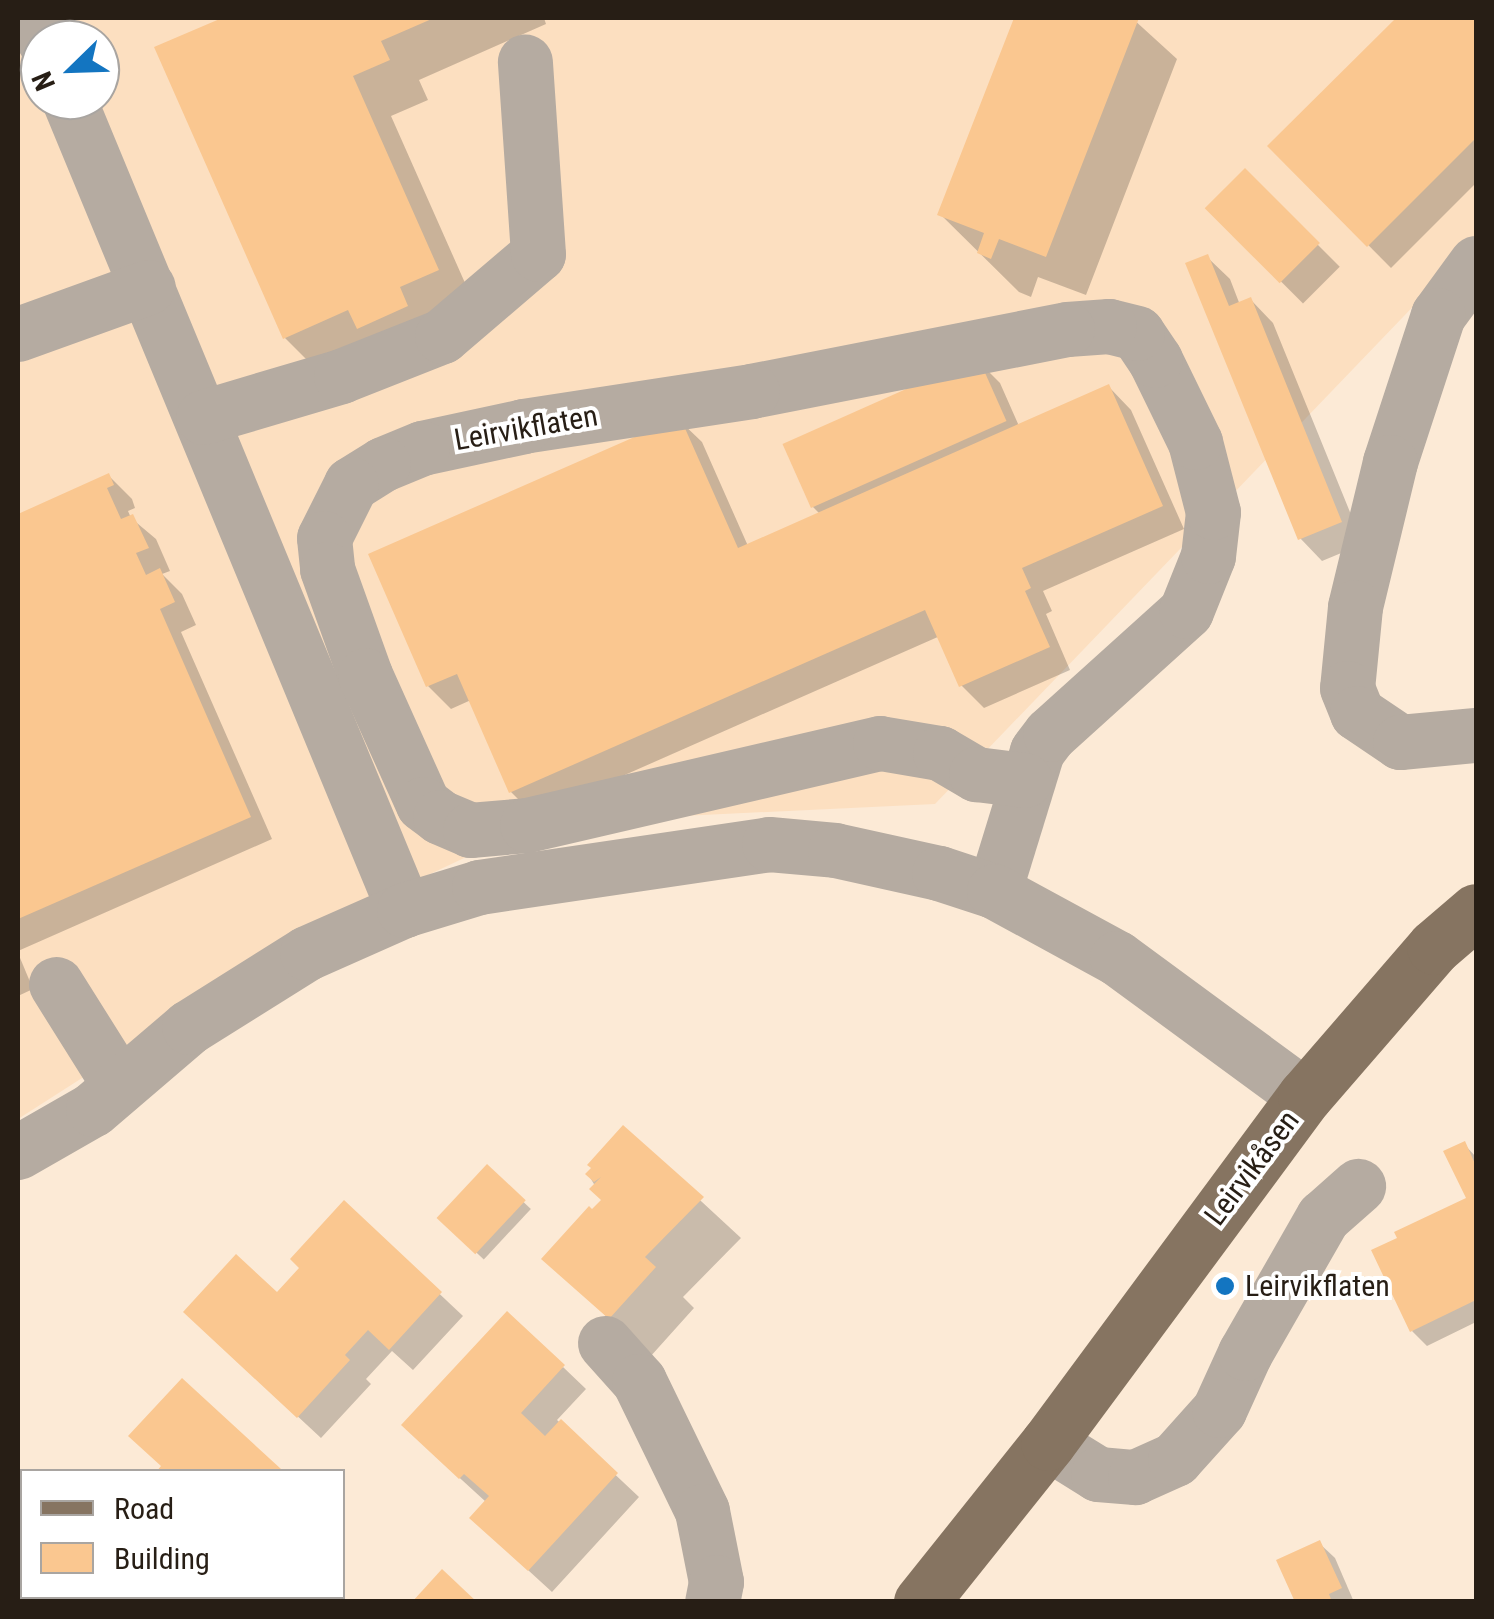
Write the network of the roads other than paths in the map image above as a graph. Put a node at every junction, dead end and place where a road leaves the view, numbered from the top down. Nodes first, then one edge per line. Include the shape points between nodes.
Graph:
1 (525, 61) dead end
2 (78, 120) edge
3 (1476, 263) edge
4 (148, 286) junction
5 (18, 334) edge
6 (202, 416) junction
7 (1476, 735) edge
8 (1025, 780) junction
9 (994, 891) junction
10 (404, 910) junction
11 (1476, 911) edge
12 (56, 984) dead end
13 (120, 1086) junction
14 (1305, 1096) junction
15 (18, 1152) edge
16 (1358, 1186) dead end
17 (605, 1343) dead end
18 (1048, 1443) junction
19 (712, 1602) edge
20 (921, 1602) edge

1 - 6 street via 538,254 442,336 341,376
2 - 4 street
3 - 7 street via 1438,315 1395,443 1355,607 1347,688 1357,713 1400,742
4 - 5 street
4 - 6 street
6 - 10 street
8 - 8 street, Leirvikflaten via 1050,734 1186,611 1208,556 1213,512 1194,442 1137,334 1109,326 1067,329 422,448 351,484 324,538 327,569 365,675 423,804 470,830 528,825 880,743 940,753 976,774
8 - 9 street, Leirvikflaten
9 - 10 street via 835,850 769,844 478,887
9 - 14 street via 1116,958
10 - 13 street via 307,953 189,1027
11 - 14 main road, Leirvikåsen via 1434,947
12 - 13 street
13 - 15 street
14 - 18 main road, Leirvikåsen
16 - 18 street via 1323,1217 1244,1353 1219,1410 1175,1459 1134,1476 1098,1474
17 - 19 street via 640,1381 702,1510 716,1582
18 - 20 main road, Leirvikåsen

